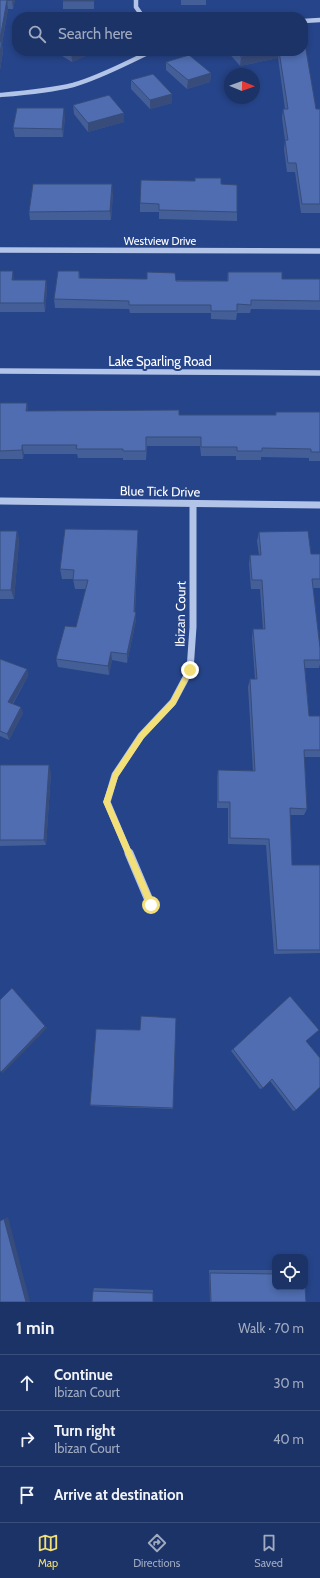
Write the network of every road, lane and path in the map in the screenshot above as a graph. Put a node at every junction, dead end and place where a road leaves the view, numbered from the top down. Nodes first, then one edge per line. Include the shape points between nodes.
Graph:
1 (136, 0) edge
2 (140, 12) edge
3 (320, 20) edge
4 (308, 21) edge
5 (142, 56) edge
6 (0, 95) edge
7 (0, 250) edge
8 (320, 251) edge
9 (0, 372) edge
10 (320, 373) edge
11 (0, 501) edge
12 (193, 504) junction
13 (320, 505) edge
14 (151, 905) dead end

1 - 2 street
3 - 4 street
5 - 6 street via 113,70 73,84
7 - 8 street, Westview Drive
9 - 10 street, Lake Sparling Road
11 - 12 street, Blue Tick Drive
12 - 13 street, Blue Tick Drive
12 - 14 street, Ibizan Court via 193,627 190,670 173,702 141,736 115,775 107,802

